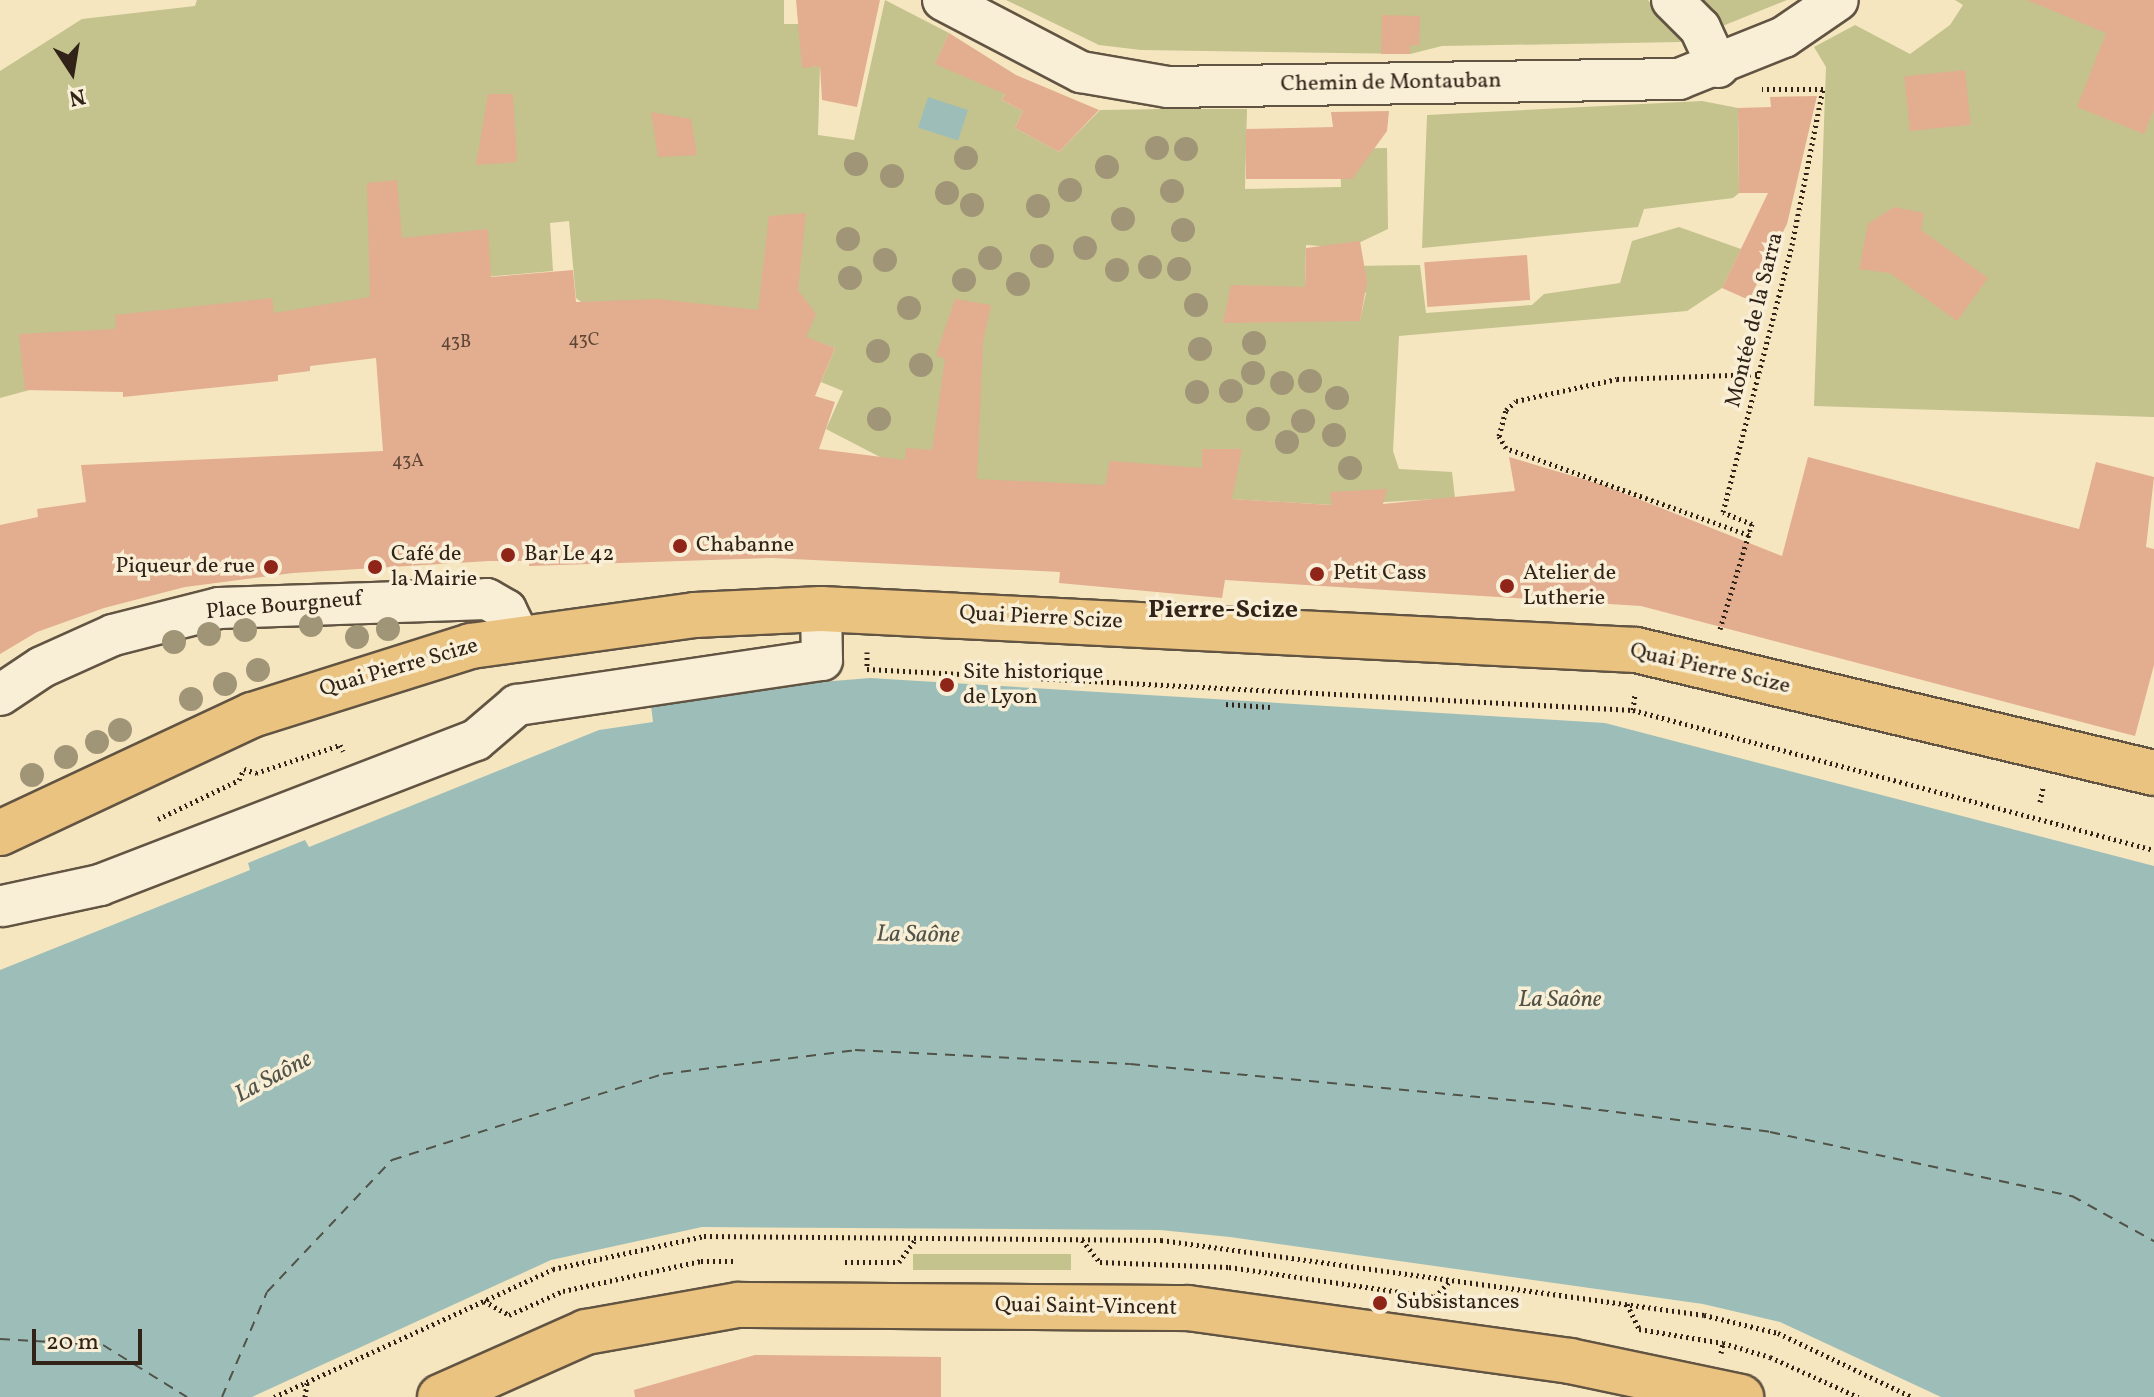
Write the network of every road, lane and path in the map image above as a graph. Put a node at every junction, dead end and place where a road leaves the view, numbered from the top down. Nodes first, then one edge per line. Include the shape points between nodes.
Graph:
1 (943, 0) edge
2 (1672, 0) edge
3 (1838, 0) edge
4 (1732, 78) junction
5 (1759, 374) junction
6 (1749, 535) junction
7 (821, 609) junction
8 (1721, 626) dead end
9 (519, 637) junction
10 (867, 651) dead end
11 (1249, 690) junction
12 (1635, 693) dead end
13 (0, 695) edge
14 (1226, 704) dead end
15 (1248, 705) junction
16 (1270, 707) dead end
17 (1633, 710) junction
18 (335, 746) dead end
19 (2154, 773) edge
20 (2043, 788) dead end
21 (2040, 802) dead end
22 (163, 814) dead end
23 (0, 833) edge
24 (2154, 850) edge
25 (3, 906) dead end
26 (1082, 1240) dead end
27 (1451, 1280) dead end
28 (563, 1291) dead end
29 (484, 1301) dead end
30 (1627, 1304) dead end
31 (1723, 1343) junction
32 (1720, 1355) dead end
33 (307, 1382) dead end
34 (305, 1397) edge
35 (442, 1397) edge
36 (1741, 1397) edge
37 (1858, 1397) edge

1 - 4 street, Chemin de Montauban via 1081,72 1138,85
2 - 4 street via 1700,28
3 - 4 street, Chemin de Montauban
4 - 5 path, Montée de la Sarra via 1823,89
5 - 6 path, Montée de la Sarra via 1723,512 1752,524
5 - 6 path via 1617,379 1516,401 1506,410 1499,436 1506,448
6 - 8 path
7 - 9 main road, Quai Pierre Scize via 695,615
7 - 19 main road, Quai Pierre Scize via 1636,650
7 - 25 street via 822,660 517,705 463,745 100,885
9 - 13 street, Place Bourgneuf via 506,610 487,599 219,608 113,635
9 - 23 main road, Quai Pierre Scize via 357,677 252,715
10 - 11 path via 867,669
11 - 15 path
11 - 17 path
12 - 17 path
14 - 15 path
15 - 16 path
17 - 24 path
18 - 22 path via 256,773 244,769 239,780
20 - 21 path
26 - 27 path via 1100,1262 1229,1267 1435,1297
28 - 29 path via 509,1315
30 - 31 path via 1639,1329
31 - 32 path
31 - 37 path
33 - 34 path
35 - 36 main road, Quai Saint-Vincent via 586,1332 738,1305 1188,1308 1570,1361

